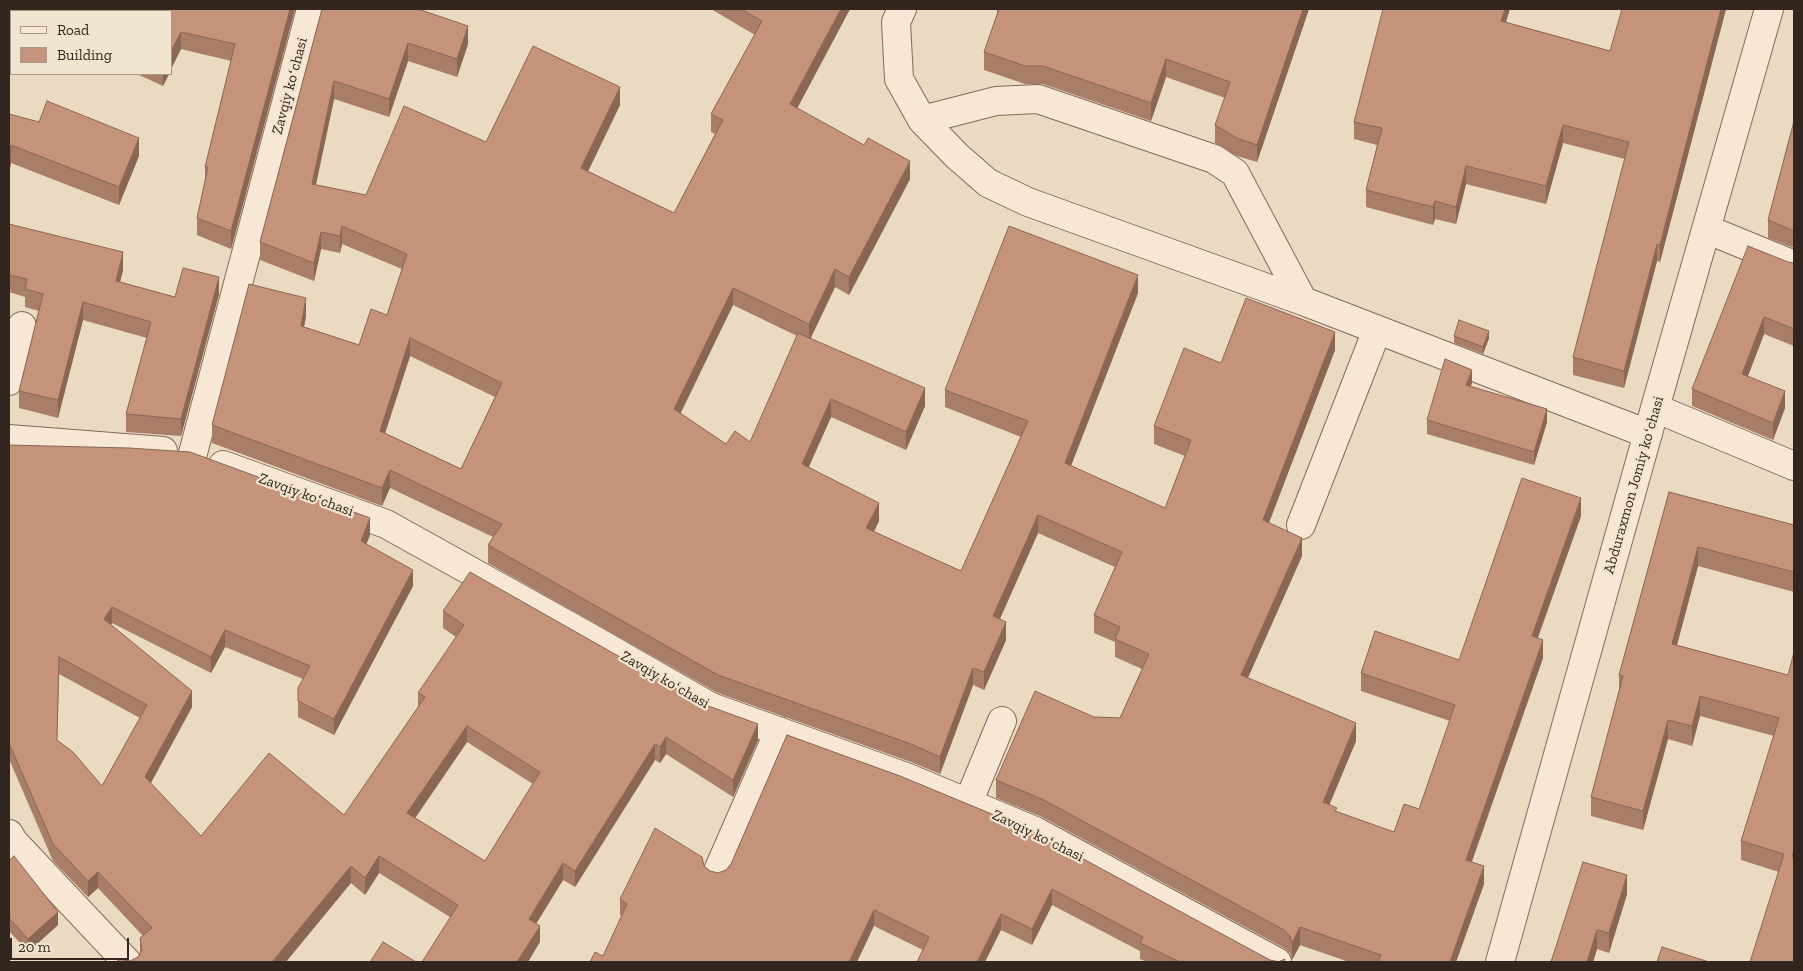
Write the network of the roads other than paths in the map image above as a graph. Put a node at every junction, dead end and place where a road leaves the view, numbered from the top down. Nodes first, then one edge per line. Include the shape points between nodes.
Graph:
1 (311, 9) edge
2 (902, 9) edge
3 (1769, 9) edge
4 (922, 120) junction
5 (1706, 229) junction
6 (1794, 265) edge
7 (1304, 301) junction
8 (22, 326) dead end
9 (1377, 330) junction
10 (9, 381) edge
11 (1655, 408) junction
12 (1648, 434) junction
13 (9, 439) edge
14 (193, 454) junction
15 (1794, 466) edge
16 (1301, 525) dead end
17 (1002, 721) dead end
18 (779, 731) junction
19 (968, 803) junction
20 (9, 834) edge
21 (717, 873) edge
22 (127, 962) edge
23 (1277, 962) edge
24 (1500, 962) edge

1 - 14 street, Zavqiy koʻchasi
2 - 4 street via 896,22 899,79
3 - 5 street, Abduraxmon Jomiy koʻchasi
4 - 7 street via 988,183 1020,198
4 - 7 street via 996,101 1038,99 1214,159 1235,173
5 - 6 street
5 - 11 street, Abduraxmon Jomiy koʻchasi
7 - 9 street
8 - 10 street
9 - 12 street
9 - 16 street
11 - 12 street, Abduraxmon Jomiy koʻchasi
11 - 15 street
12 - 24 street, Abduraxmon Jomiy koʻchasi
13 - 14 street, Zavqiy koʻchasi
14 - 18 street, Zavqiy koʻchasi via 386,524 711,707
17 - 19 street
18 - 19 street, Zavqiy koʻchasi
18 - 21 street
19 - 23 street, Zavqiy koʻchasi via 1035,831
20 - 22 street

